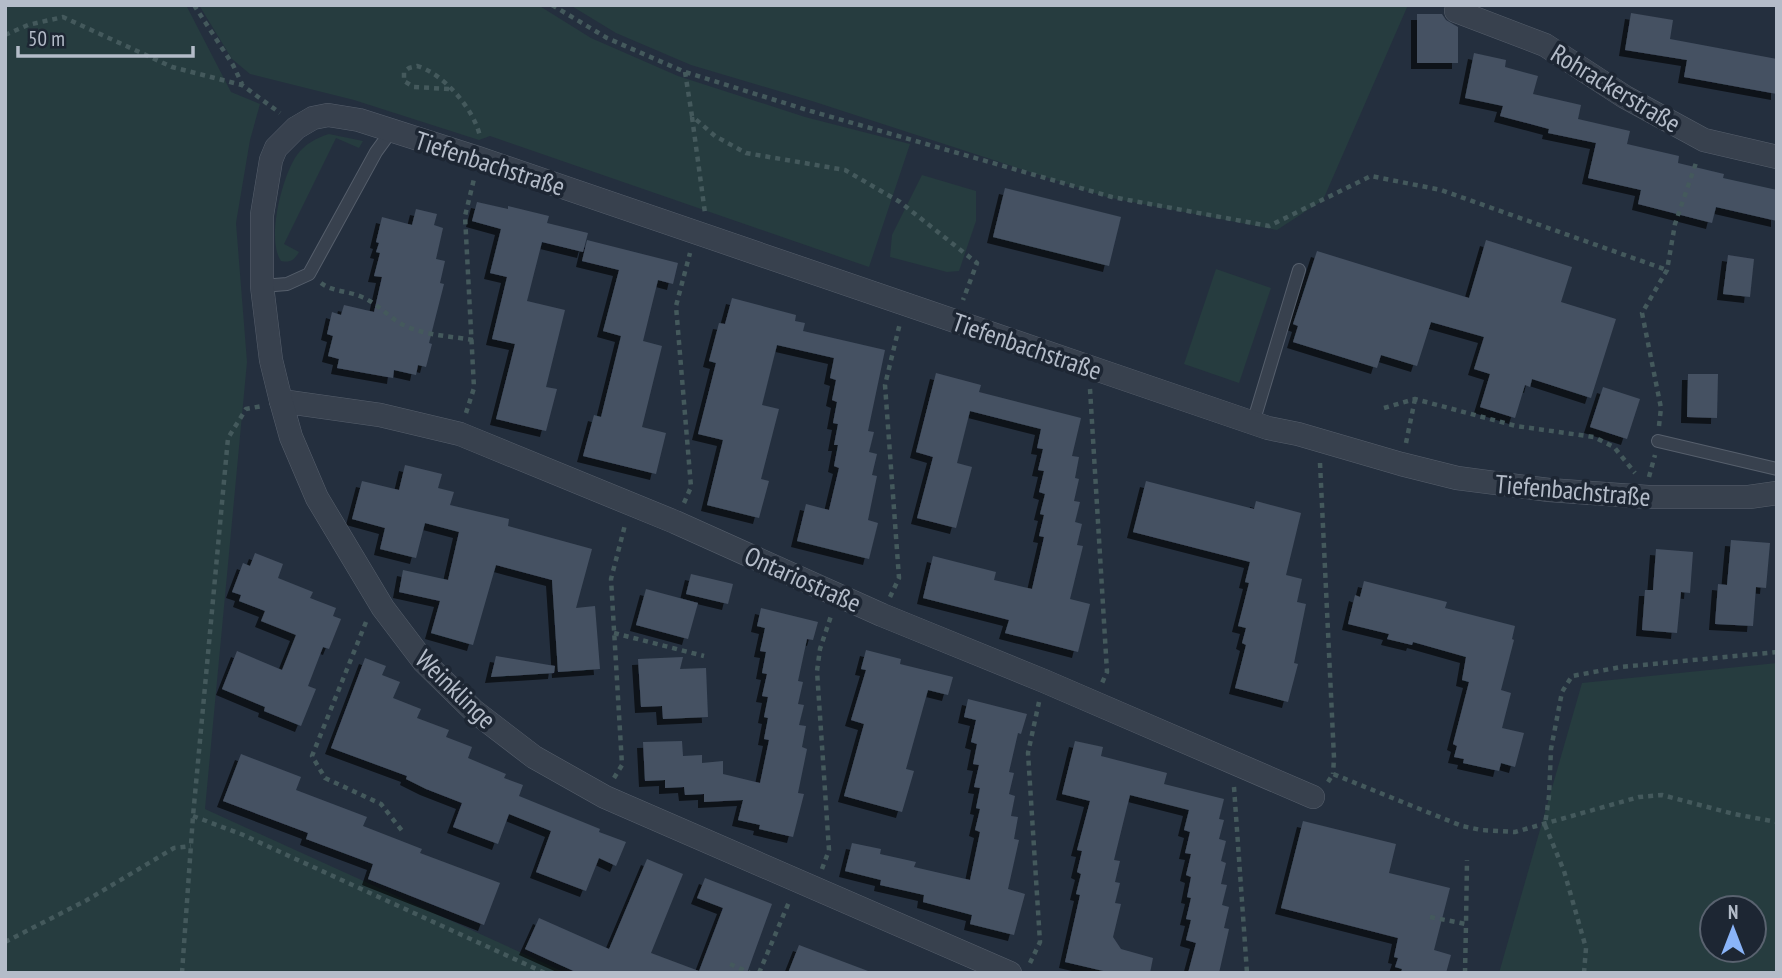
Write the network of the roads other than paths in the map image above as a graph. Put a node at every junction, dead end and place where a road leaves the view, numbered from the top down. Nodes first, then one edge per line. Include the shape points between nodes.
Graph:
1 (1456, 11) dead end
2 (296, 128) joint
3 (392, 130) junction
4 (1777, 157) edge
5 (1298, 270) dead end
6 (262, 286) junction
7 (281, 401) junction
8 (1254, 423) junction
9 (1658, 441) road end
10 (1777, 469) edge
11 (1777, 493) edge
12 (1313, 797) road end
13 (1010, 973) edge

1 - 4 street, Rohrackerstraße via 1545,45 1704,139
2 - 3 street, Tiefenbachstraße via 328,116
2 - 6 street, Weinklinge via 271,160 262,215
3 - 6 lane via 309,274 287,284
3 - 8 street, Tiefenbachstraße
5 - 8 lane
6 - 7 street, Weinklinge
7 - 12 street, Ontariostraße via 380,415 460,434
7 - 13 street, Weinklinge via 317,498 383,608 424,662 474,711 534,757 605,797
8 - 11 street, Tiefenbachstraße via 1457,478 1549,490 1749,497
9 - 10 lane

